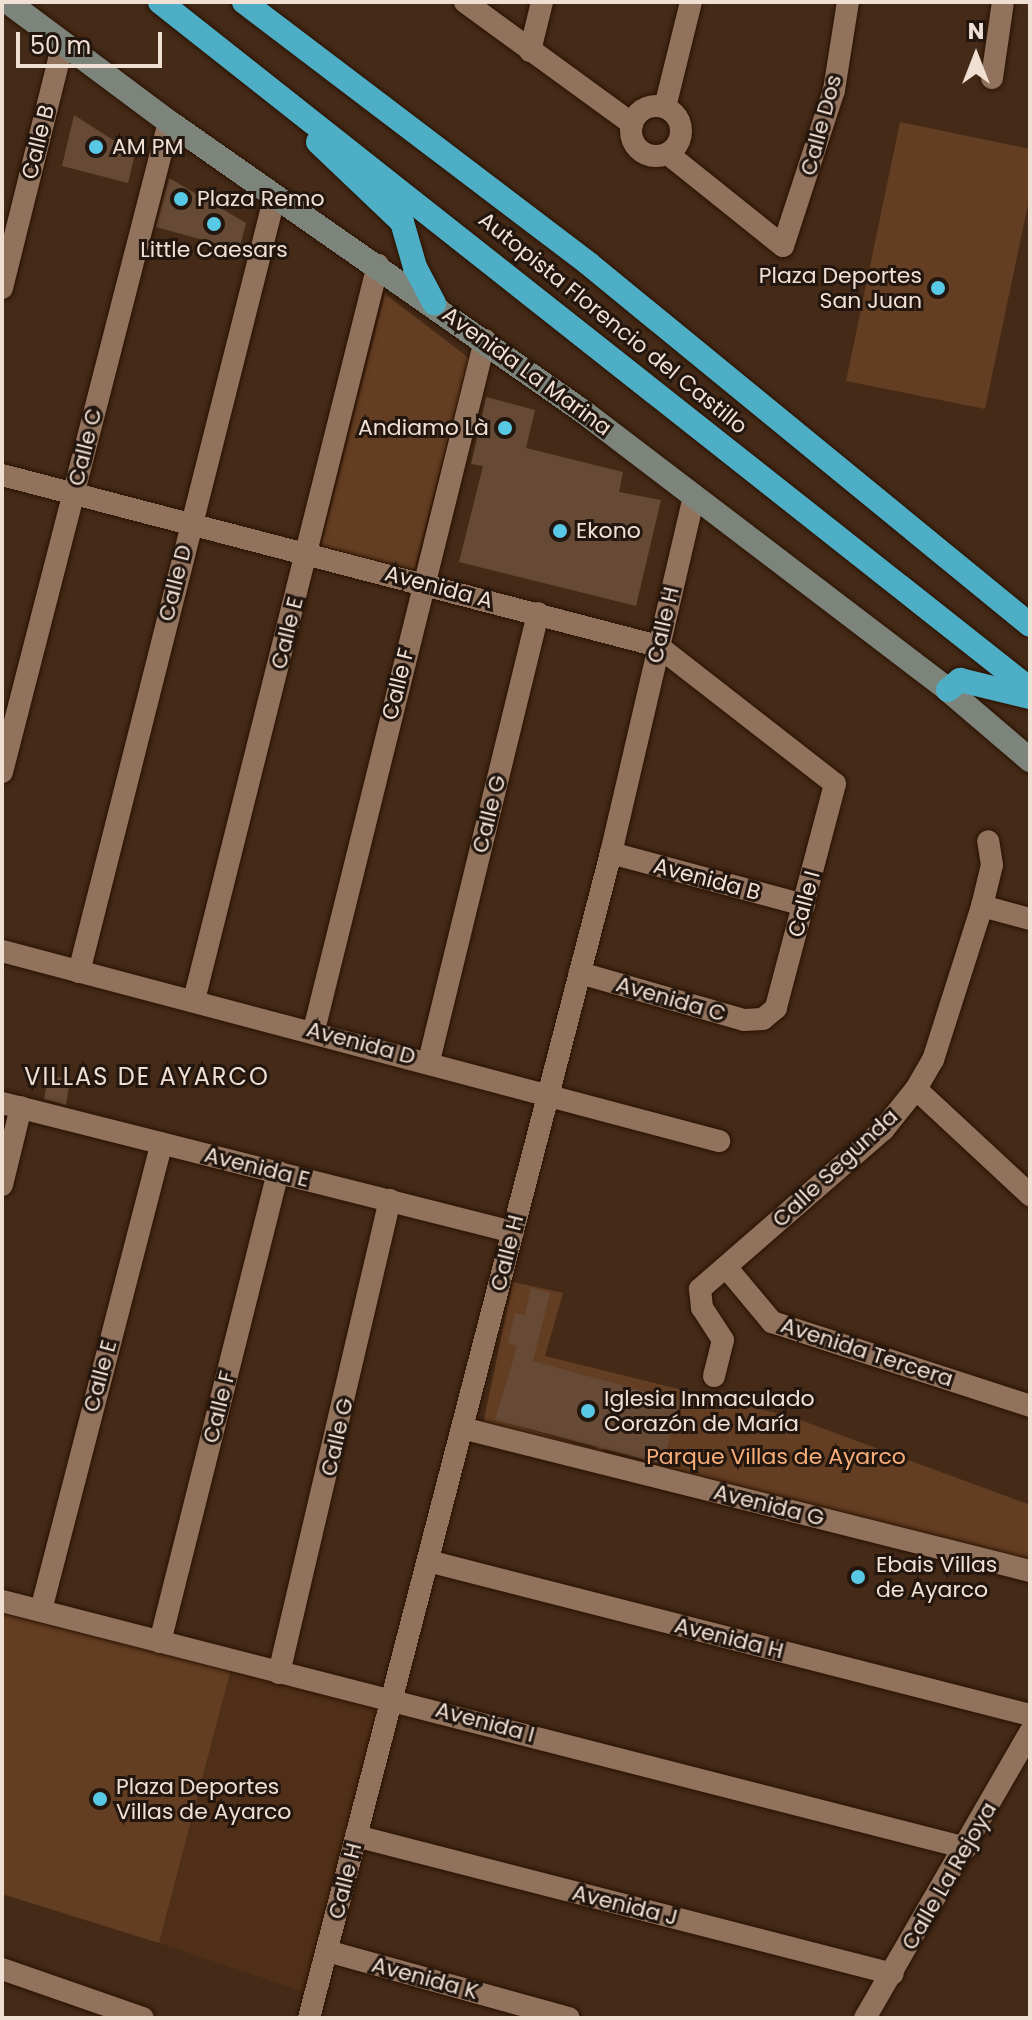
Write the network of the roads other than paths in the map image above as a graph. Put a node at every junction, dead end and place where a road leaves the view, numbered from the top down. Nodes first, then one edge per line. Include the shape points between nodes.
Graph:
1 (8, 2) edge
2 (160, 2) edge
3 (244, 2) edge
4 (465, 2) edge
5 (542, 2) edge
6 (691, 2) edge
7 (848, 2) edge
8 (1003, 2) edge
9 (63, 44) junction
10 (530, 51) junction
11 (261, 77) junction
12 (992, 78) dead end
13 (665, 107) junction
14 (169, 122) junction
15 (632, 124) junction
16 (668, 154) junction
17 (275, 195) junction
18 (378, 265) junction
19 (2, 288) edge
20 (434, 303) junction
21 (485, 340) junction
22 (2, 475) edge
23 (74, 493) junction
24 (694, 496) junction
25 (190, 525) junction
26 (307, 553) junction
27 (423, 583) junction
28 (538, 613) junction
29 (1030, 625) edge
30 (658, 646) junction
31 (1030, 689) edge
32 (948, 690) junction
33 (1030, 697) edge
34 (1030, 760) edge
35 (2, 772) edge
36 (835, 784) joint
37 (988, 841) dead end
38 (611, 853) junction
39 (804, 905) junction
40 (982, 906) junction
41 (1030, 919) edge
42 (2, 951) edge
43 (79, 972) junction
44 (580, 973) junction
45 (194, 1000) junction
46 (763, 1019) joint
47 (314, 1030) junction
48 (429, 1061) junction
49 (916, 1089) junction
50 (548, 1094) junction
51 (12, 1105) edge
52 (719, 1141) dead end
53 (162, 1143) junction
54 (278, 1172) junction
55 (2, 1185) edge
56 (1030, 1195) edge
57 (390, 1200) junction
58 (513, 1232) junction
59 (726, 1267) junction
60 (714, 1376) dead end
61 (1030, 1406) edge
62 (462, 1428) junction
63 (428, 1561) junction
64 (1030, 1571) edge
65 (2, 1601) edge
66 (41, 1610) junction
67 (160, 1642) junction
68 (279, 1673) junction
69 (392, 1698) junction
70 (1030, 1715) edge
71 (1030, 1732) edge
72 (356, 1836) junction
73 (966, 1848) junction
74 (327, 1951) junction
75 (2, 1969) edge
76 (893, 1974) junction
77 (311, 2013) edge
78 (143, 2018) edge
79 (569, 2018) edge
80 (865, 2018) edge

1 - 9 street, Avenida La Marina
2 - 11 highway, Autopista Florencio del Castillo
3 - 29 highway, Autopista Florencio del Castillo via 589,264
4 - 10 street
5 - 10 street
6 - 13 street
7 - 16 street, Calle Dos via 834,90 783,246
8 - 12 street
9 - 14 street, Avenida La Marina
9 - 19 street, Calle B
10 - 15 street
11 - 20 highway via 308,133 402,222 415,267
11 - 31 highway, Autopista Florencio del Castillo
13 - 15 street via 639,112
13 - 16 street via 677,115 682,129 679,144
14 - 17 street, Avenida La Marina
14 - 23 street, Calle C
15 - 16 street via 640,151
17 - 18 street, Avenida La Marina
17 - 25 street, Calle D
18 - 20 street, Avenida La Marina
18 - 26 street, Calle E
20 - 21 street, Avenida La Marina
21 - 24 street, Avenida La Marina
21 - 27 street, Calle F
22 - 23 street, Avenida A
23 - 25 street, Avenida A
23 - 35 street, Calle C
24 - 30 street, Calle H
24 - 32 street, Avenida La Marina
25 - 26 street, Avenida A
25 - 43 street, Calle D
26 - 27 street, Avenida A
26 - 45 street, Calle E
27 - 28 street, Avenida A
27 - 47 street, Calle F
28 - 30 street, Avenida A
28 - 48 street, Calle G
30 - 36 street, Avenida A
30 - 38 street, Calle H
32 - 33 highway via 960,680
32 - 34 street, Avenida La Marina
36 - 39 street, Calle I
37 - 40 street, Calle Segunda via 992,865
38 - 39 street, Avenida B
38 - 44 street, Calle H
39 - 46 street, Calle I via 776,1008
40 - 41 street
40 - 49 street, Calle Segunda via 933,1060
42 - 43 street, Avenida D
43 - 45 street, Avenida D
44 - 46 street, Avenida C via 744,1020
44 - 50 street, Calle H
45 - 47 street, Avenida D
47 - 48 street, Avenida D
48 - 50 street, Avenida D
49 - 56 street
49 - 59 street, Calle Segunda via 883,1130
50 - 52 street, Avenida D
50 - 58 street, Calle H
51 - 53 street, Avenida E
51 - 55 street
53 - 54 street, Avenida E
53 - 66 street, Calle E
54 - 57 street, Avenida E
54 - 67 street, Calle F
57 - 58 street, Avenida E
57 - 68 street, Calle G
58 - 62 street, Calle H
59 - 60 street, Calle Segunda via 700,1289 698,1298 723,1340
59 - 61 street, Avenida Tercera via 772,1322
62 - 63 street, Calle H
62 - 64 street, Avenida G
63 - 69 street, Calle H
63 - 70 street, Avenida H
65 - 66 street, Avenida I
66 - 67 street, Avenida I
67 - 68 street, Avenida I
68 - 69 street, Avenida I
69 - 72 street, Calle H
69 - 73 street, Avenida I
71 - 73 street, Calle La Rejoya
72 - 74 street, Calle H
72 - 76 street, Avenida J
73 - 76 street, Calle La Rejoya via 929,1902
74 - 77 street, Calle H
74 - 79 street, Avenida K
75 - 78 street
76 - 80 street, Calle La Rejoya

